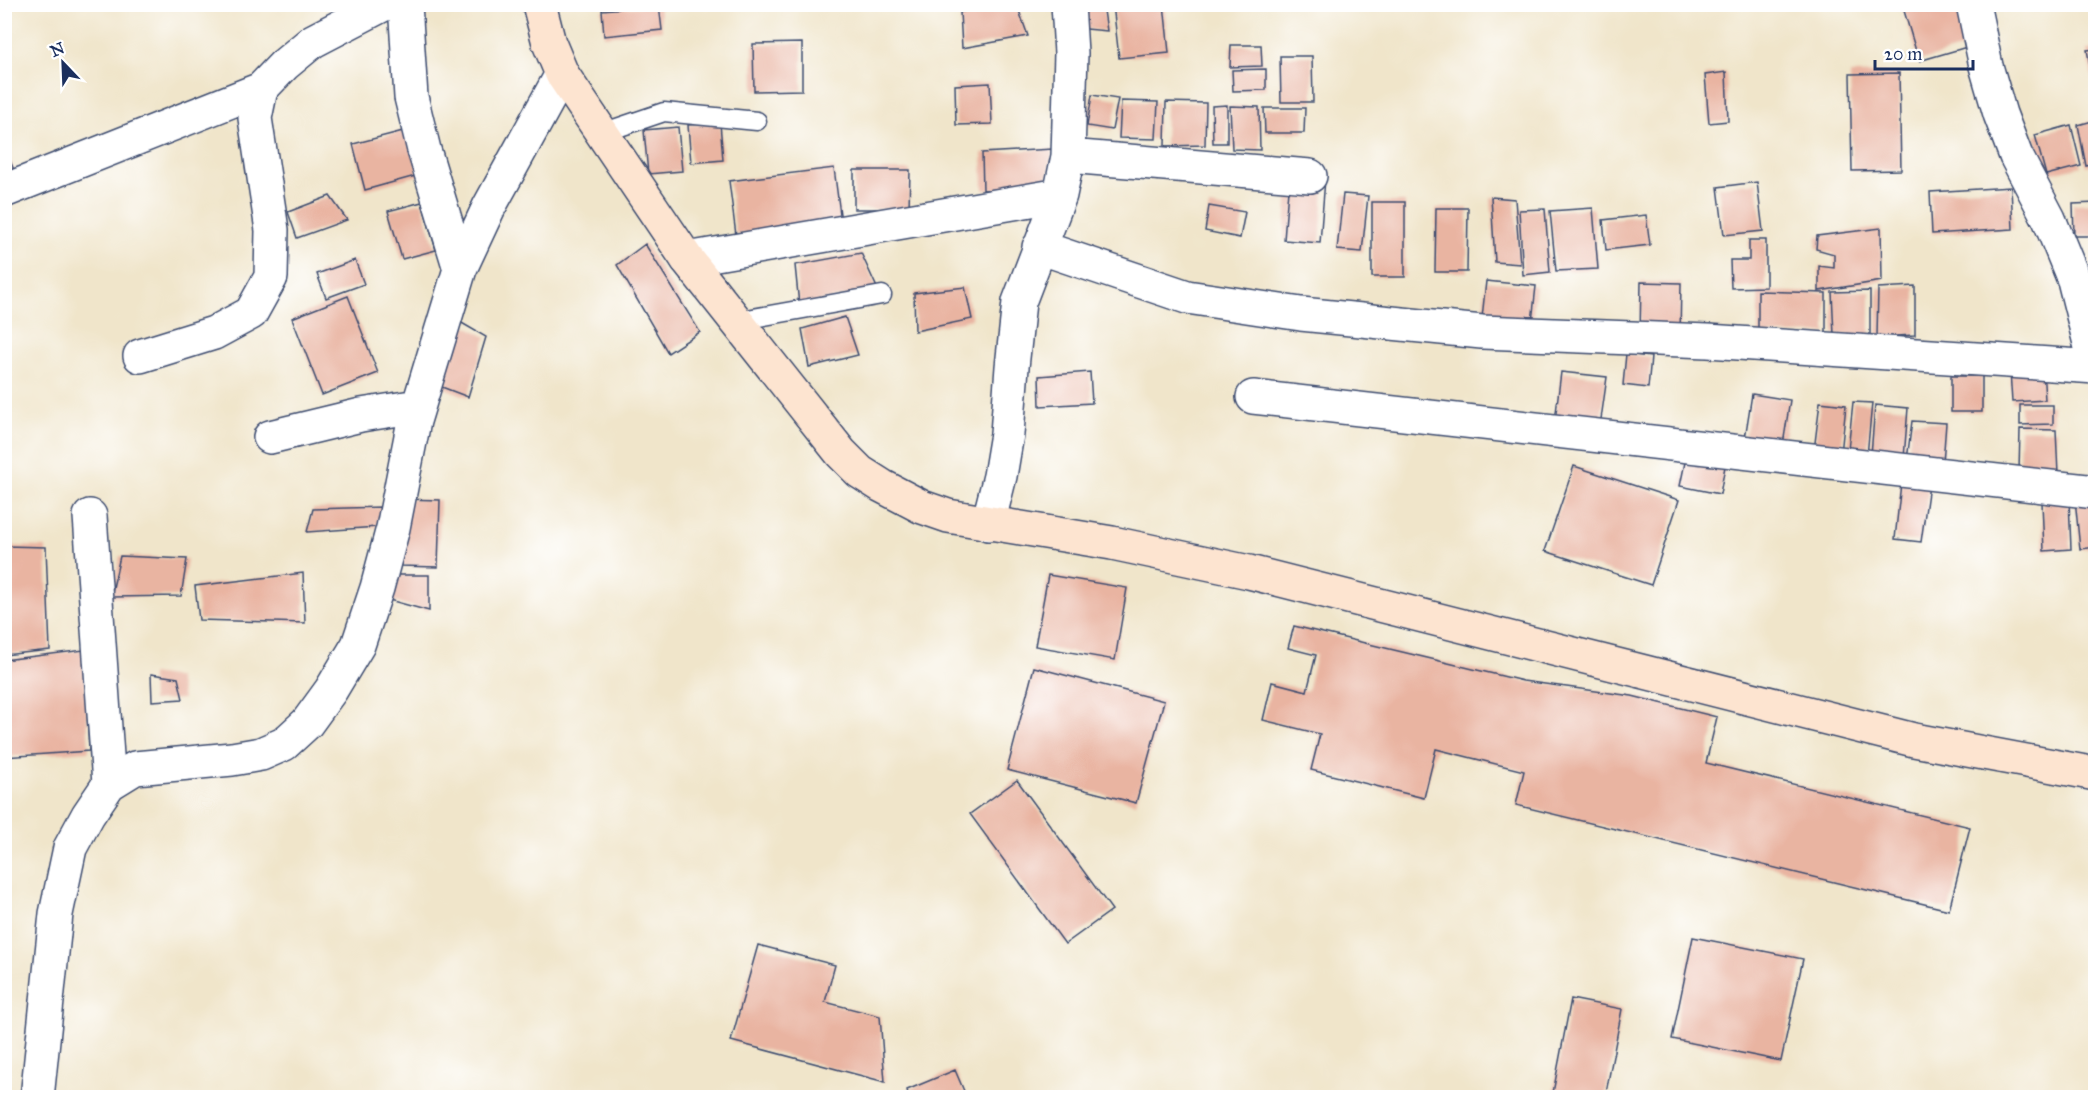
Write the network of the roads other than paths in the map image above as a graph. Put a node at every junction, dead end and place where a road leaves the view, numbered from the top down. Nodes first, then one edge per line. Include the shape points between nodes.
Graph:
1 (384, 4) edge
2 (405, 4) edge
3 (539, 4) edge
4 (1068, 4) edge
5 (1973, 4) edge
6 (562, 74) junction
7 (261, 89) junction
8 (757, 122) dead end
9 (602, 133) junction
10 (1068, 156) junction
11 (1310, 176) dead end
12 (4, 191) edge
13 (1060, 195) junction
14 (1039, 247) junction
15 (687, 259) junction
16 (460, 268) junction
17 (882, 295) dead end
18 (736, 321) junction
19 (140, 356) dead end
20 (2096, 367) edge
21 (1253, 397) dead end
22 (418, 406) junction
23 (270, 437) dead end
24 (2096, 492) edge
25 (90, 516) dead end
26 (988, 524) junction
27 (2096, 774) edge
28 (109, 784) junction
29 (37, 1098) edge

1 - 7 street via 313,41
2 - 16 street via 411,97
3 - 6 main road
4 - 10 street
5 - 20 street via 2000,114 2074,280
6 - 9 main road
6 - 16 street
7 - 12 street
7 - 19 street via 255,118 272,230 271,277 251,313 214,333
8 - 9 lane via 664,112
9 - 15 main road
10 - 11 street
10 - 13 street
13 - 14 street
13 - 15 street
14 - 20 street via 1187,297 1301,314 1482,332 1708,341
14 - 26 street via 1019,302 1007,434
15 - 18 main road
16 - 22 street
17 - 18 lane
18 - 26 main road via 860,472 922,507
21 - 24 street
22 - 23 street
22 - 28 street via 393,528 358,645 307,723 284,744 261,754 135,768
25 - 28 street
26 - 27 main road via 1113,543 1248,572 1914,740
28 - 29 street via 70,848 56,914

